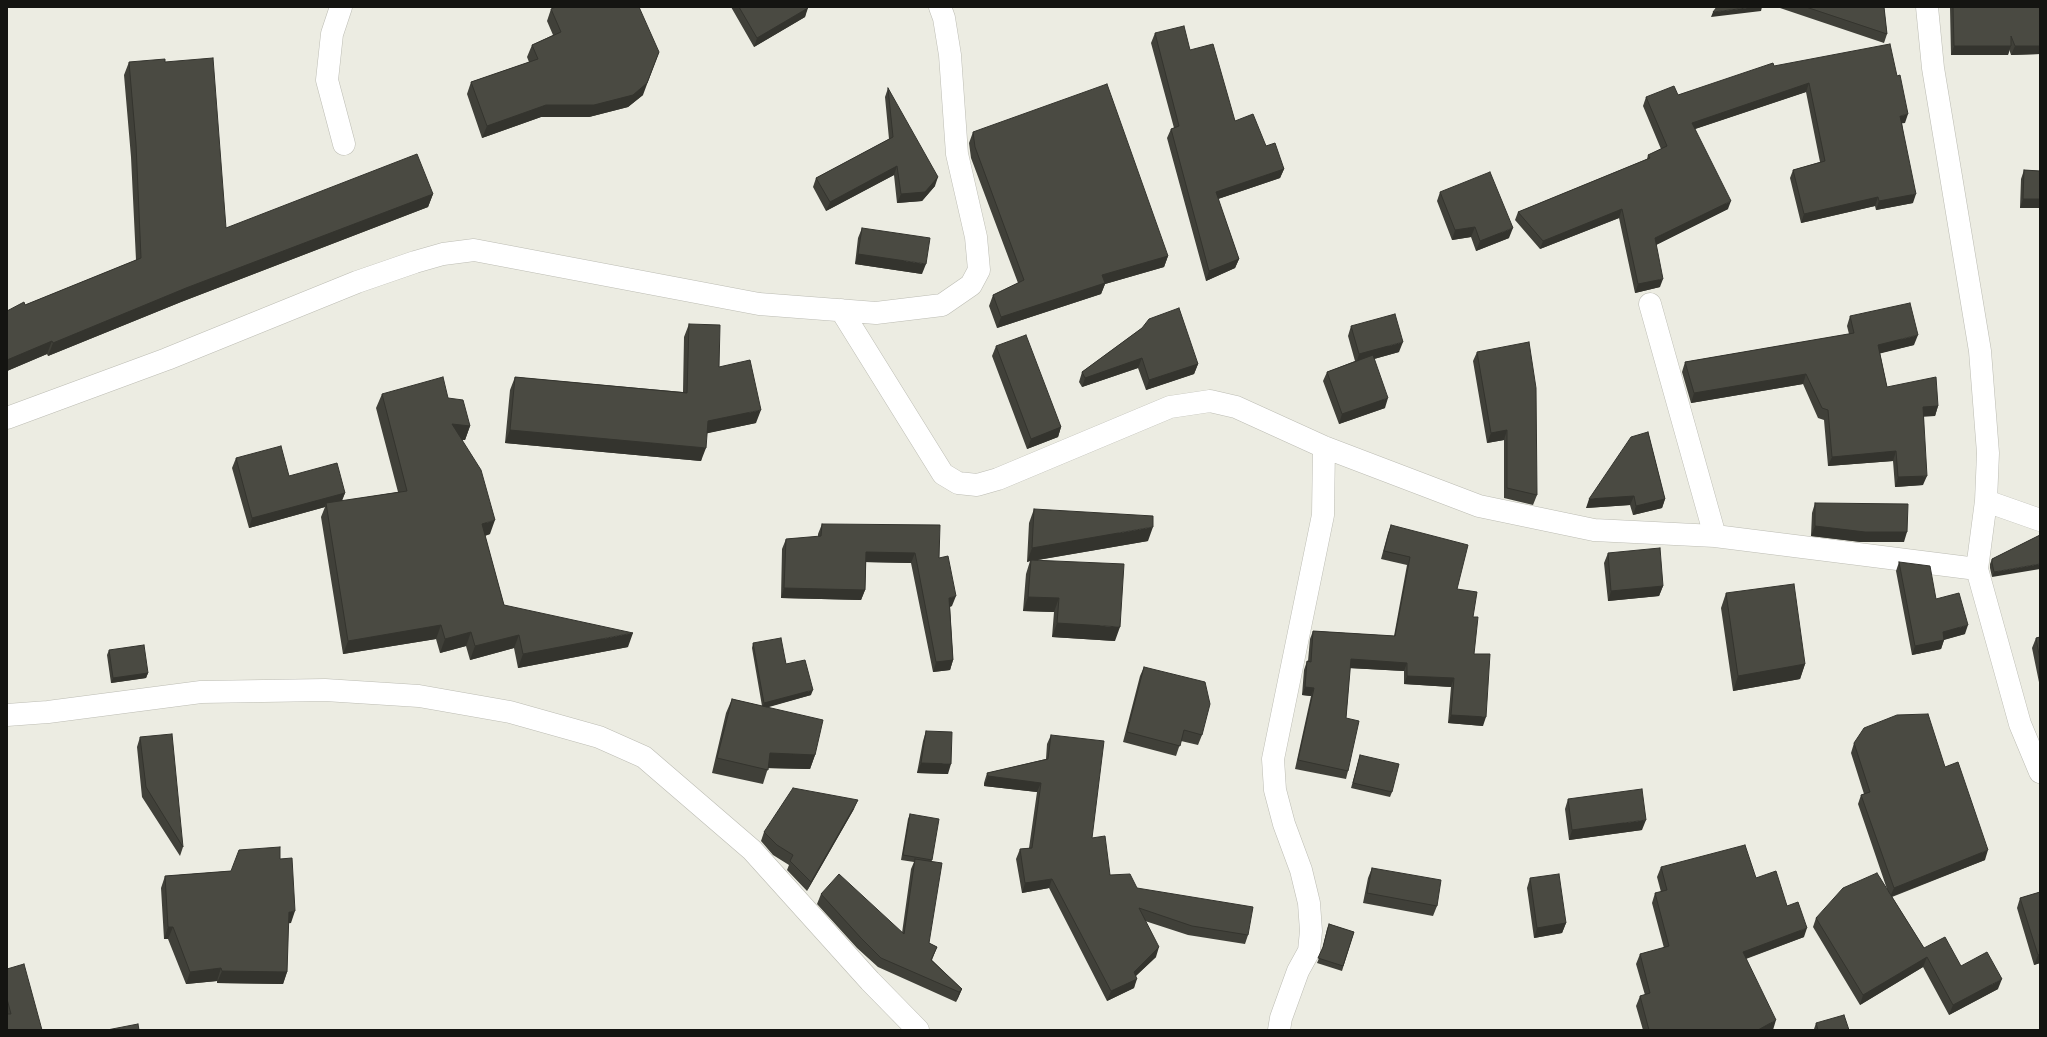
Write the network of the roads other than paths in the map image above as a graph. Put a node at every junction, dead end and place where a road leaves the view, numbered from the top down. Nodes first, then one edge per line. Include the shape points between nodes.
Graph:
1 (341, 7) edge
2 (940, 7) edge
3 (1927, 7) edge
4 (344, 144) dead end
5 (1650, 304) dead end
6 (841, 310) junction
7 (7, 418) edge
8 (1324, 446) junction
9 (1986, 501) junction
10 (2040, 520) edge
11 (1715, 536) junction
12 (1977, 570) junction
13 (7, 715) edge
14 (2040, 772) edge
15 (918, 1030) edge
16 (1279, 1030) edge

1 - 4 street via 332,34 327,80
2 - 6 street via 950,55 957,154 976,237 979,270 971,285 942,305 876,313
3 - 9 street via 1933,68 1980,351 1988,453
5 - 11 street
6 - 7 street via 759,304 474,250 443,254 357,282 167,359
6 - 8 street via 943,474 958,483 977,485 998,479 1170,407 1192,402 1210,401 1236,407
8 - 11 street via 1479,506 1594,530
8 - 16 street via 1322,515 1273,759 1274,790 1301,870 1311,931 1309,951 1298,971
9 - 10 street
9 - 12 street
11 - 12 street
12 - 14 street via 2020,724
13 - 15 street via 201,692 326,690 419,696 510,712 599,737 644,757 752,850 864,976

